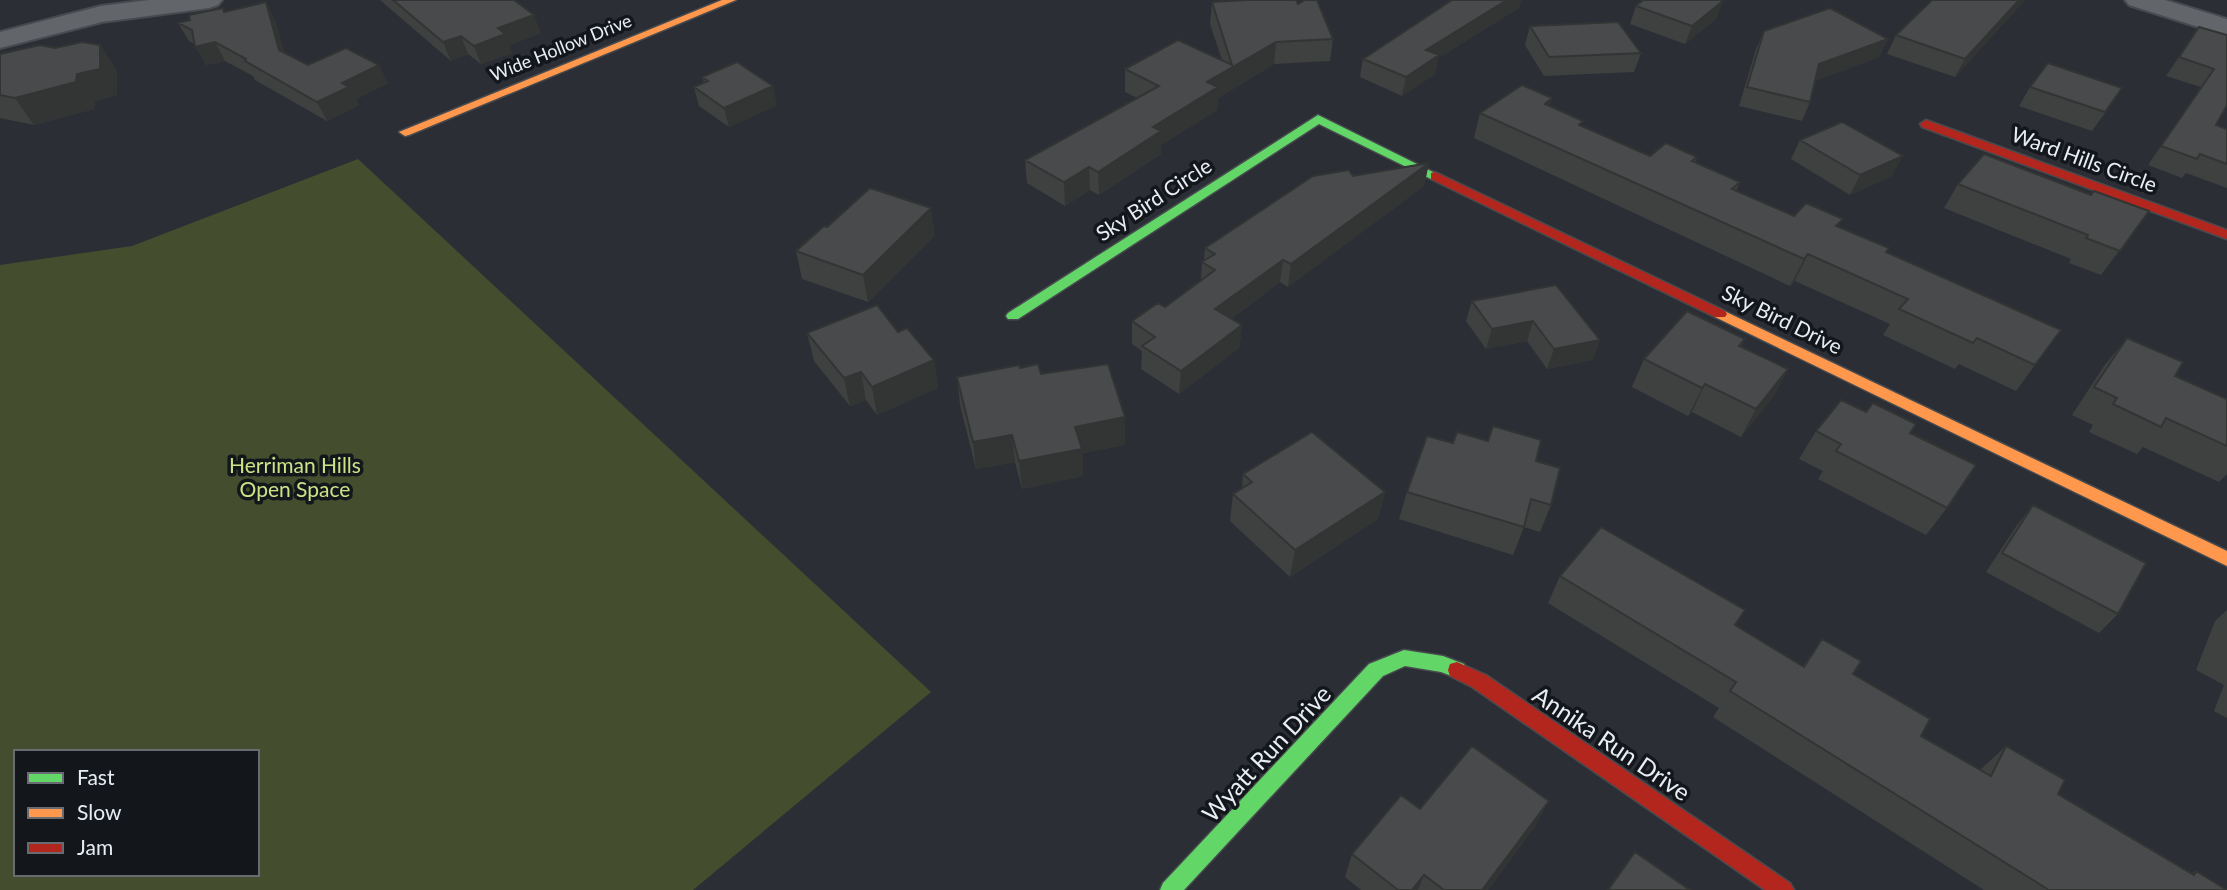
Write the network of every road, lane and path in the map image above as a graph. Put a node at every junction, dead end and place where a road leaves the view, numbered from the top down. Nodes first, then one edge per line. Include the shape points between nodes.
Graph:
1 (209, 0) edge
2 (731, 0) edge
3 (2138, 0) edge
4 (2227, 28) edge
5 (0, 40) edge
6 (1318, 119) joint
7 (1926, 124) dead end
8 (405, 132) dead end
9 (2227, 235) edge
10 (1013, 316) dead end
11 (2227, 559) edge
12 (1404, 658) joint
13 (1170, 890) edge
14 (1783, 890) edge

1 - 5 street via 101,14
2 - 8 street, Wide Hollow Drive
3 - 4 street
6 - 10 street, Sky Bird Circle
6 - 11 street, Sky Bird Drive
7 - 9 street, Ward Hills Circle
12 - 13 street, Wyatt Run Drive via 1376,670
12 - 14 street, Annika Run Drive via 1443,664 1479,681

